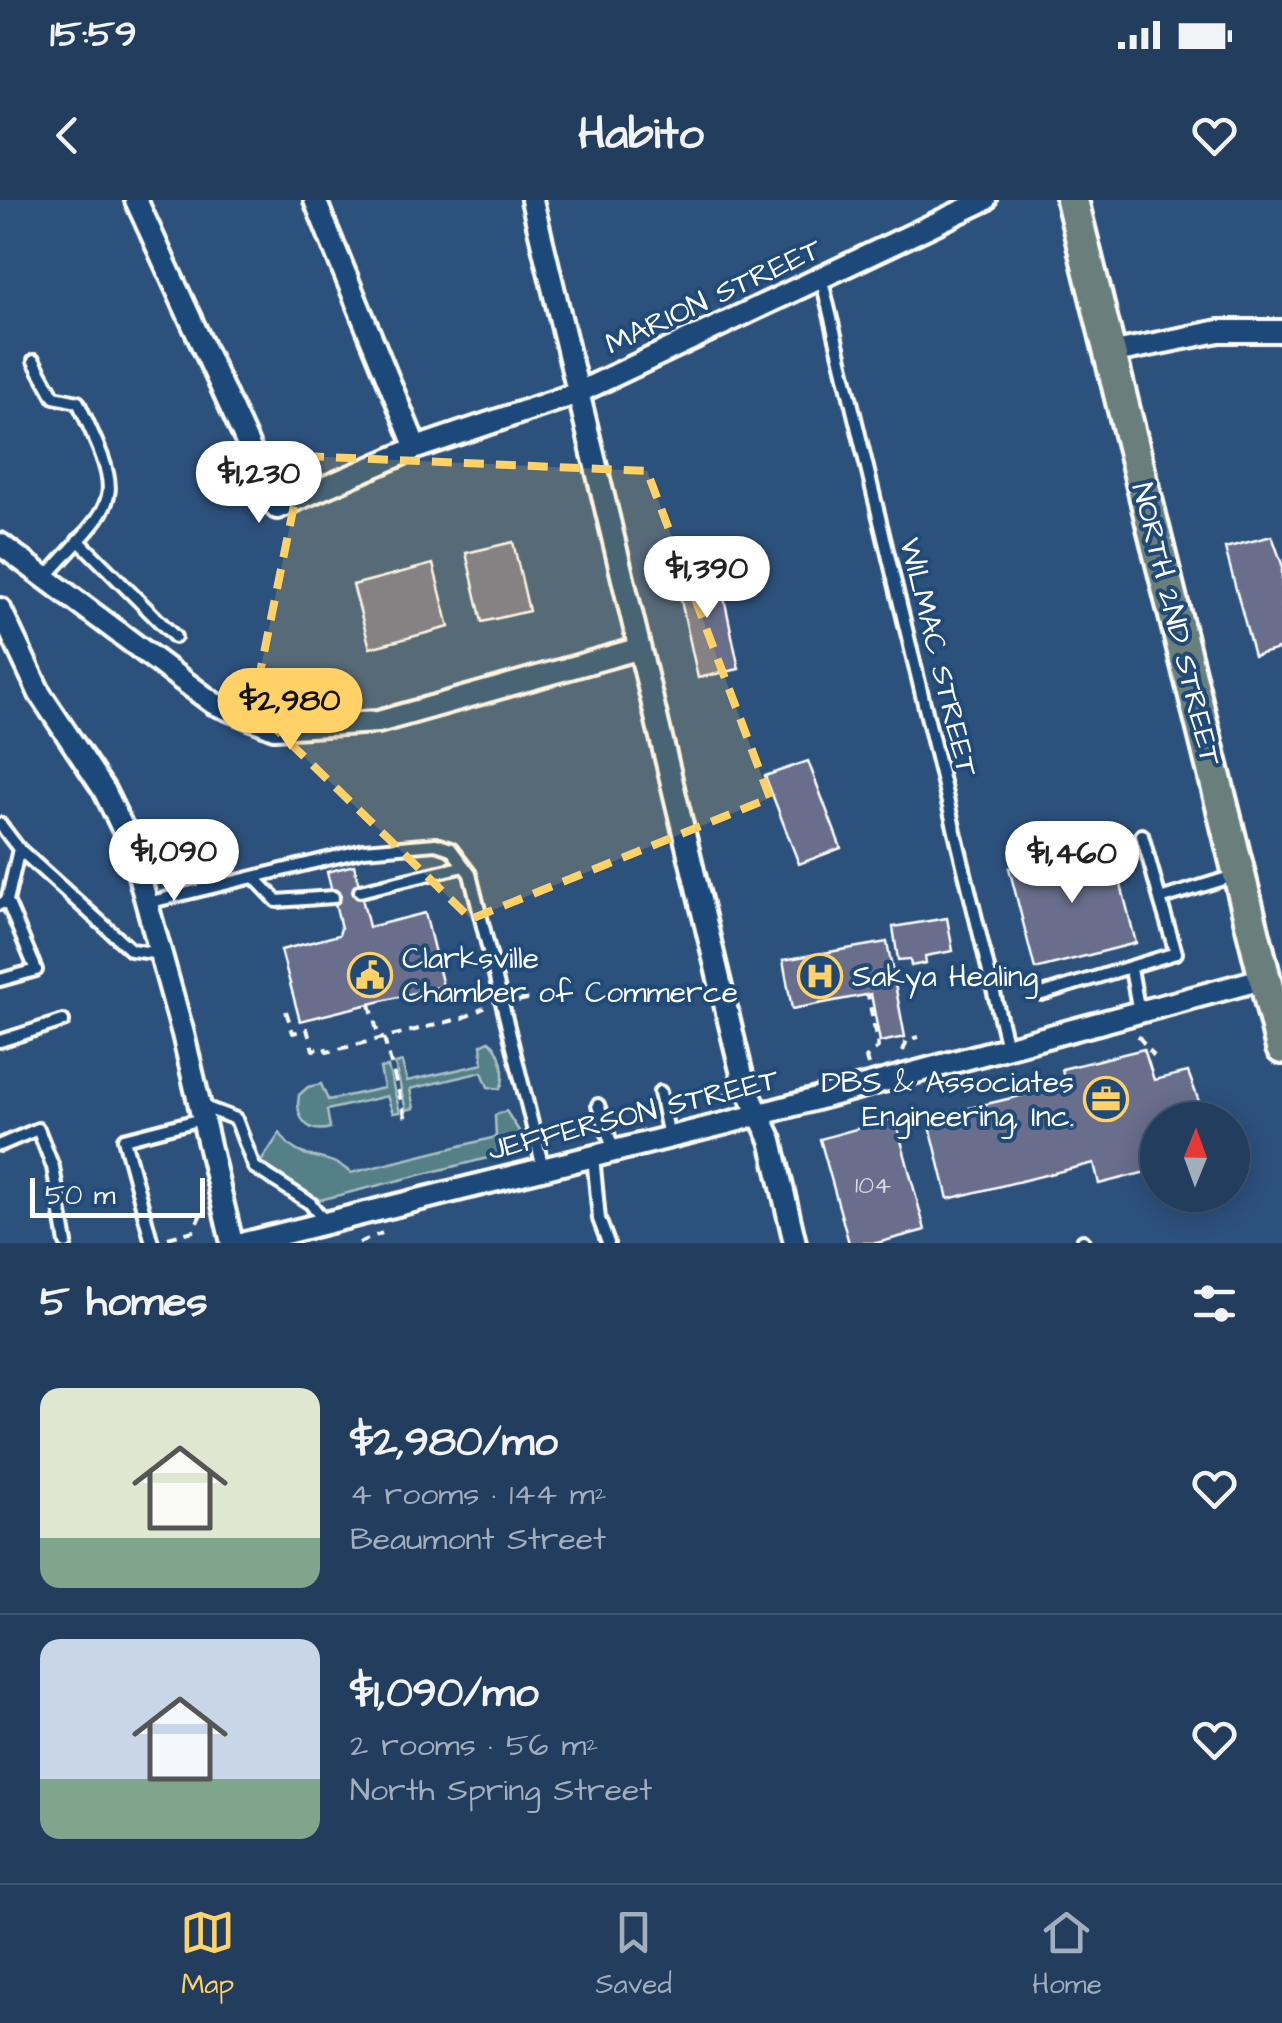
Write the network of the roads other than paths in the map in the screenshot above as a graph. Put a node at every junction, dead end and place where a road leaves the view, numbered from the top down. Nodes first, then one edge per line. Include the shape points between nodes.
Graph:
1 (136, 200) edge
2 (315, 200) edge
3 (532, 200) edge
4 (985, 200) edge
5 (1072, 200) edge
6 (821, 277) junction
7 (1282, 331) edge
8 (1110, 353) junction
9 (34, 361) dead end
10 (575, 394) junction
11 (416, 448) junction
12 (78, 540) junction
13 (0, 544) edge
14 (46, 577) junction
15 (0, 609) edge
16 (175, 637) dead end
17 (637, 649) junction
18 (0, 824) edge
19 (1142, 834) dead end
20 (19, 849) junction
21 (464, 866) junction
22 (1240, 874) junction
23 (254, 877) junction
24 (360, 891) dead end
25 (333, 898) dead end
26 (1160, 899) junction
27 (4, 902) edge
28 (147, 903) junction
29 (162, 954) junction
30 (1130, 969) junction
31 (0, 980) edge
32 (1042, 994) dead end
33 (1273, 996) edge
34 (1140, 1014) junction
35 (63, 1021) dead end
36 (0, 1041) edge
37 (1007, 1048) junction
38 (1282, 1048) edge
39 (660, 1092) dead end
40 (598, 1105) dead end
41 (202, 1113) junction
42 (760, 1114) junction
43 (668, 1127) junction
44 (0, 1145) edge
45 (614, 1152) junction
46 (593, 1156) junction
47 (543, 1168) junction
48 (325, 1222) junction
49 (296, 1236) edge
50 (66, 1243) edge
51 (152, 1243) edge
52 (232, 1243) edge
53 (244, 1243) edge
54 (608, 1243) edge
55 (794, 1243) edge

1 - 11 street, MARION STREET via 277,508
2 - 11 street
3 - 10 street
4 - 6 street, MARION STREET
5 - 8 main road, NORTH 2ND STREET
6 - 10 street, MARION STREET
6 - 37 lane, WILMAC STREET
7 - 8 street via 1219,331
8 - 22 main road, NORTH 2ND STREET
9 - 12 lane via 54,397 78,402 110,471 104,511
10 - 11 street, MARION STREET
10 - 17 street
12 - 14 lane
12 - 16 lane
13 - 14 street
14 - 17 street via 213,704 274,728 378,722
15 - 28 street via 40,694 104,790 130,843
17 - 42 street
18 - 20 lane
19 - 26 lane
20 - 27 lane
20 - 29 lane via 131,950
21 - 23 lane via 451,849 436,844 364,850
21 - 24 lane
21 - 47 lane
22 - 26 lane
22 - 33 main road, NORTH 2ND STREET
23 - 25 lane via 277,902
23 - 28 lane
26 - 30 lane via 1176,953
27 - 31 lane via 36,970
28 - 29 street
29 - 41 street
30 - 32 lane
30 - 34 lane
33 - 34 street, JEFFERSON STREET
33 - 38 main road, NORTH 2ND STREET
34 - 37 street, JEFFERSON STREET
35 - 36 lane
37 - 42 street, JEFFERSON STREET
39 - 43 lane
40 - 45 lane
41 - 48 lane via 236,1118 254,1167 310,1204
41 - 51 lane via 124,1139
41 - 52 street
42 - 43 street, JEFFERSON STREET
42 - 55 street
43 - 45 street, JEFFERSON STREET
44 - 50 lane via 38,1129 54,1167
45 - 46 street, JEFFERSON STREET
46 - 47 street, JEFFERSON STREET
46 - 54 lane
47 - 48 street, JEFFERSON STREET
48 - 49 street, JEFFERSON STREET
49 - 53 street, JEFFERSON STREET

